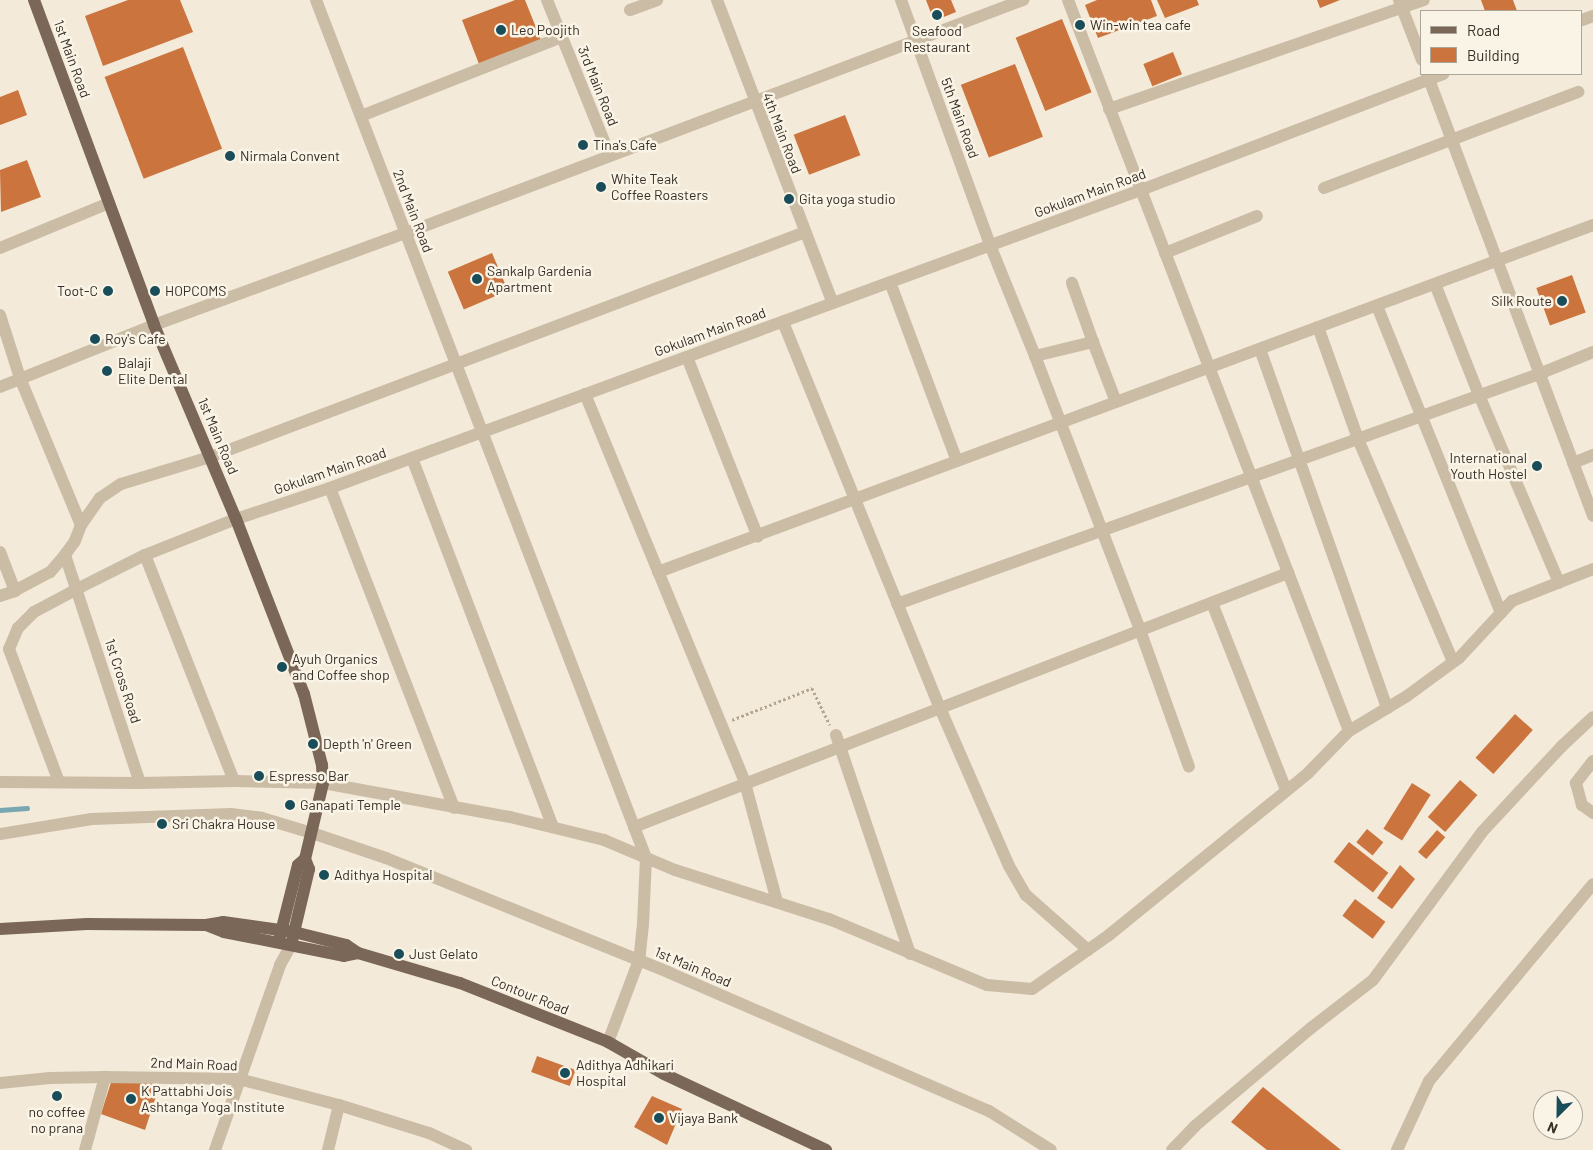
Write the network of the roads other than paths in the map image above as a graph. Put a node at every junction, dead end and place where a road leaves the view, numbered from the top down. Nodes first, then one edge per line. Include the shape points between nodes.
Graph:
1 (34, 0) edge
2 (316, 0) edge
3 (547, 0) edge
4 (657, 0) edge
5 (716, 0) edge
6 (901, 0) edge
7 (1023, 0) edge
8 (1068, 0) edge
9 (1424, 0) edge
10 (1401, 4) edge
11 (630, 10) dead end
12 (562, 37) junction
13 (916, 40) junction
14 (1420, 55) edge
15 (1428, 77) edge
16 (1578, 92) dead end
17 (754, 102) junction
18 (1110, 109) junction
19 (361, 116) junction
20 (1452, 140) junction
21 (610, 156) junction
22 (1324, 188) dead end
23 (1141, 190) junction
24 (109, 203) junction
25 (1257, 216) dead end
26 (1593, 225) edge
27 (804, 232) junction
28 (406, 234) junction
29 (990, 246) junction
30 (0, 248) edge
31 (1165, 253) junction
32 (1497, 261) junction
33 (890, 282) junction
34 (1072, 283) dead end
35 (1435, 284) junction
36 (832, 304) junction
37 (1377, 306) junction
38 (0, 315) edge
39 (783, 322) junction
40 (154, 325) junction
41 (1318, 327) junction
42 (1093, 342) junction
43 (1260, 349) junction
44 (1593, 352) edge
45 (1035, 356) junction
46 (687, 357) junction
47 (456, 364) junction
48 (1209, 368) junction
49 (1540, 374) junction
50 (20, 378) junction
51 (0, 387) edge
52 (585, 394) junction
53 (1479, 395) junction
54 (1116, 402) junction
55 (1421, 416) junction
56 (1062, 422) junction
57 (483, 432) junction
58 (1358, 439) junction
59 (1593, 455) edge
60 (210, 457) junction
61 (412, 458) junction
62 (1298, 460) junction
63 (957, 461) junction
64 (1573, 462) junction
65 (1251, 478) junction
66 (330, 488) junction
67 (855, 499) junction
68 (1593, 516) edge
69 (236, 519) junction
70 (80, 525) junction
71 (1103, 531) junction
72 (758, 536) junction
73 (0, 552) edge
74 (66, 555) junction
75 (145, 555) junction
76 (1593, 569) edge
77 (658, 572) junction
78 (1288, 573) junction
79 (1559, 583) junction
80 (76, 586) junction
81 (15, 591) junction
82 (0, 596) edge
83 (1212, 603) junction
84 (897, 604) junction
85 (1501, 613) junction
86 (1140, 630) junction
87 (1453, 662) junction
88 (940, 708) junction
89 (1387, 708) junction
90 (1593, 716) edge
91 (1348, 731) junction
92 (838, 741) junction
93 (1593, 761) edge
94 (1189, 767) dead end
95 (234, 781) junction
96 (0, 782) edge
97 (59, 782) junction
98 (323, 783) junction
99 (140, 784) junction
100 (745, 784) junction
101 (1286, 790) junction
102 (454, 808) junction
103 (1593, 813) edge
104 (634, 826) junction
105 (553, 827) junction
106 (312, 833) junction
107 (0, 834) edge
108 (646, 858) junction
109 (1593, 884) edge
110 (777, 902) junction
111 (206, 925) junction
112 (0, 930) edge
113 (287, 930) junction
114 (285, 944) junction
115 (1088, 950) junction
116 (358, 953) junction
117 (910, 954) junction
118 (639, 960) junction
119 (608, 1042) junction
120 (106, 1076) junction
121 (239, 1079) junction
122 (0, 1083) edge
123 (339, 1105) junction
124 (85, 1150) edge
125 (215, 1150) edge
126 (328, 1150) edge
127 (466, 1150) edge
128 (826, 1150) edge
129 (1051, 1150) edge
130 (1172, 1150) edge
131 (1397, 1150) edge

1 - 24 main road, 1st Main Road
2 - 19 street, 2nd Main Road
3 - 12 street, 3rd Main Road
4 - 11 street
5 - 17 street, 4th Main Road
6 - 13 street, 5th Main Road
7 - 13 street
8 - 18 street
9 - 10 street
10 - 14 street
10 - 18 street
12 - 19 street
12 - 21 street, 3rd Main Road
13 - 17 street
13 - 29 street, 5th Main Road
15 - 20 street
15 - 23 street, Gokulam Main Road
16 - 20 street
17 - 21 street
17 - 27 street, 4th Main Road
18 - 23 street
19 - 28 street, 2nd Main Road
20 - 22 street
20 - 32 street
21 - 28 street
23 - 29 street, Gokulam Main Road
23 - 31 street
24 - 30 street
24 - 40 main road, 1st Main Road
25 - 31 street
26 - 32 street
27 - 36 street, 4th Main Road
27 - 47 street
28 - 40 street
28 - 47 street, 2nd Main Road
29 - 33 street, Gokulam Main Road
29 - 45 street, 5th Main Road
31 - 48 street
32 - 35 street
32 - 49 street
33 - 36 street, Gokulam Main Road
33 - 63 street
34 - 42 street
35 - 37 street
35 - 53 street
36 - 39 street, Gokulam Main Road
37 - 41 street
37 - 55 street
38 - 50 street
39 - 46 street, Gokulam Main Road
39 - 67 street
40 - 50 street
40 - 60 main road, 1st Main Road
41 - 43 street
41 - 58 street
42 - 45 street
42 - 54 street
43 - 48 street
43 - 62 street
44 - 49 street
45 - 56 street, 5th Main Road
46 - 52 street, Gokulam Main Road
46 - 72 street
47 - 57 street, 2nd Main Road
47 - 60 street
48 - 54 street
48 - 65 street
49 - 53 street
49 - 64 street
50 - 51 street
50 - 70 street
52 - 57 street, Gokulam Main Road
52 - 77 street
53 - 55 street
53 - 79 street
54 - 56 street
55 - 58 street
55 - 85 street
56 - 63 street
56 - 71 street, 5th Main Road
57 - 61 street, Gokulam Main Road
57 - 104 street, 2nd Main Road
58 - 62 street
58 - 87 street
59 - 64 street
60 - 69 main road, 1st Main Road
60 - 70 street via 121,484 100,498
61 - 66 street, Gokulam Main Road
61 - 105 street
62 - 65 street
62 - 89 street
63 - 67 street
64 - 68 street
65 - 71 street
65 - 78 street
66 - 69 street, Gokulam Main Road
66 - 102 street
67 - 72 street
67 - 84 street
69 - 75 street, Gokulam Main Road
69 - 98 main road, 1st Main Road via 304,694 322,765
70 - 74 street
71 - 84 street
71 - 86 street, 5th Main Road
72 - 77 street
73 - 81 street
74 - 80 street, 1st Cross Road
74 - 81 street via 50,572
75 - 80 street, Gokulam Main Road
75 - 95 street
76 - 79 street
77 - 100 street via 724,723
78 - 83 street
78 - 91 street
79 - 85 street via 1512,601
80 - 97 street, Gokulam Main Road via 34,612 18,628 10,649
80 - 99 street, 1st Cross Road
81 - 82 street
83 - 86 street
83 - 101 street
84 - 88 street
85 - 87 street
86 - 88 street
86 - 94 street, 5th Main Road
87 - 89 street
88 - 92 street
88 - 115 street via 1026,895
89 - 91 street
90 - 130 street via 1482,832 1373,980 1303,1034 1195,1126
91 - 101 street
92 - 100 street
92 - 117 street
93 - 103 street via 1576,783 1582,805
95 - 98 street
95 - 99 street
96 - 97 street
97 - 99 street
98 - 102 street
98 - 106 main road, 1st Main Road
100 - 104 street
100 - 110 street
101 - 115 street
102 - 105 street
104 - 108 street, 2nd Main Road
105 - 108 street via 604,840
106 - 107 street via 262,818 231,814 92,819
106 - 113 main road, 1st Main Road via 306,859 298,865
106 - 118 street, 1st Main Road via 386,858
108 - 110 street
108 - 118 street
109 - 131 street via 1429,1081
110 - 117 street via 829,919
111 - 112 main road via 87,924
111 - 113 main road, Contour Road via 223,922
111 - 114 main road via 224,932
113 - 114 main road, 1st Main Road
113 - 116 main road, Contour Road via 346,945
114 - 116 main road via 344,956
114 - 121 street
115 - 117 street via 1032,989 988,985
116 - 119 main road, Contour Road via 460,983
118 - 119 street
118 - 129 street, 1st Main Road via 989,1111
119 - 128 main road, Contour Road via 664,1074
120 - 121 street, 2nd Main Road
120 - 122 street, 2nd Main Road
120 - 124 street
121 - 123 street, 2nd Main Road
121 - 125 street
123 - 126 street
123 - 127 street, 2nd Main Road via 429,1133

